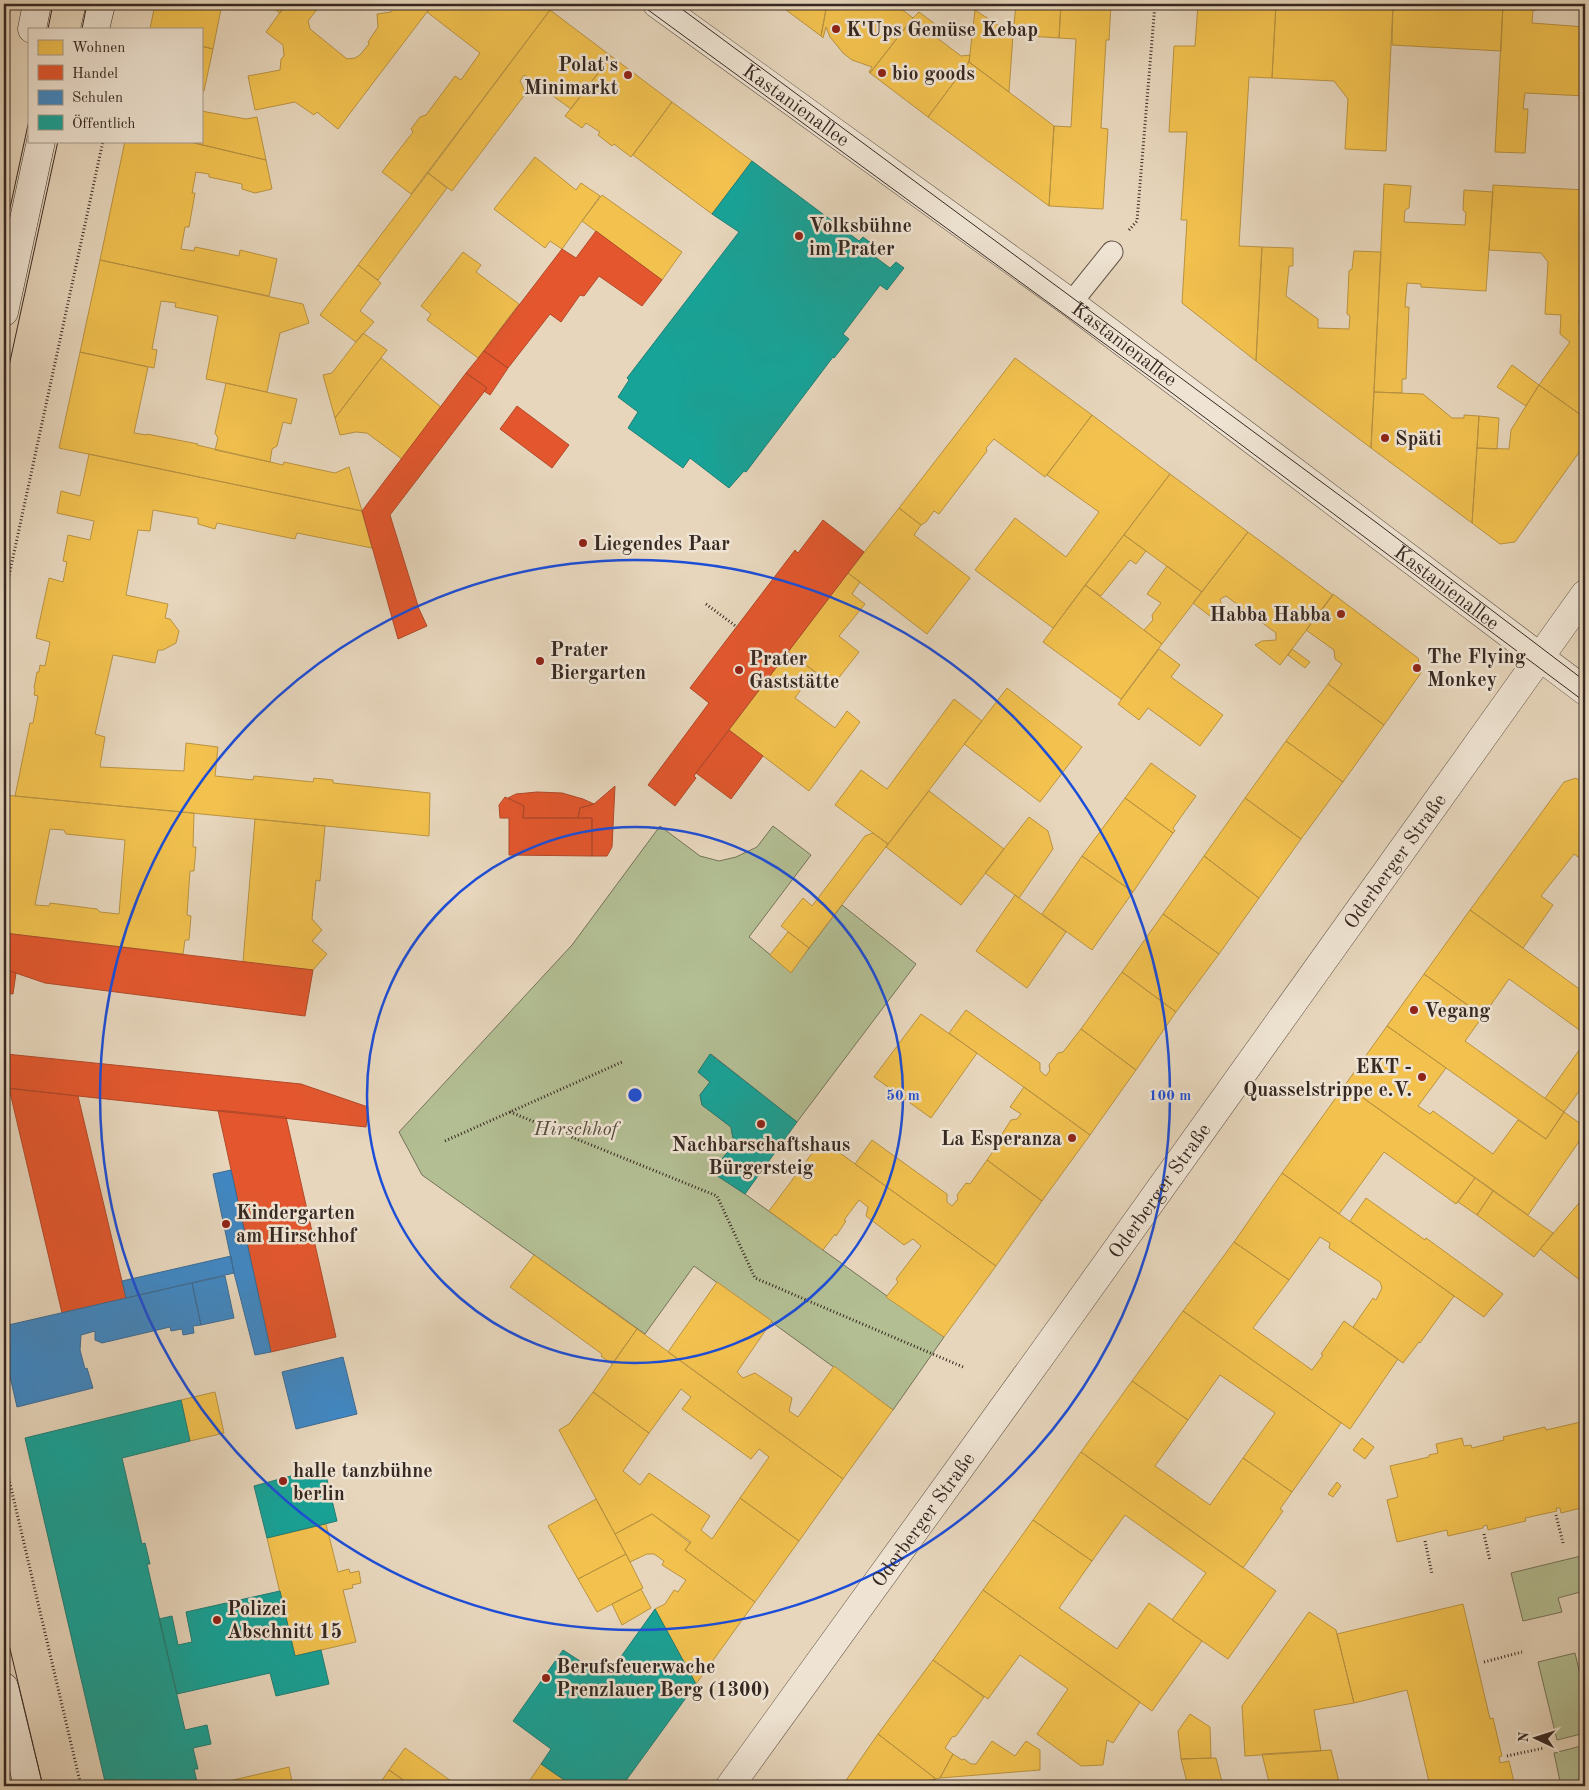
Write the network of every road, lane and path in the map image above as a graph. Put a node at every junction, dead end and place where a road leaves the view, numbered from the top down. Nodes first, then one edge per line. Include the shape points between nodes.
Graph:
1 (38, 4) edge
2 (100, 4) edge
3 (657, 4) edge
4 (1155, 4) edge
5 (32, 28) edge
6 (95, 28) edge
7 (40, 142) edge
8 (103, 142) edge
9 (1112, 252) joint
10 (1071, 303) junction
11 (4, 312) edge
12 (1585, 594) edge
13 (4, 598) edge
14 (706, 604) dead end
15 (737, 627) dead end
16 (1539, 657) junction
17 (1585, 692) edge
18 (622, 1062) dead end
19 (510, 1112) junction
20 (445, 1141) dead end
21 (963, 1367) dead end
22 (4, 1458) edge
23 (1556, 1515) dead end
24 (1484, 1534) dead end
25 (1424, 1541) dead end
26 (1563, 1543) dead end
27 (1490, 1560) dead end
28 (1432, 1574) dead end
29 (1522, 1652) dead end
30 (1484, 1662) dead end
31 (4, 1688) edge
32 (1544, 1748) dead end
33 (1507, 1756) dead end
34 (28, 1786) edge
35 (81, 1786) edge
36 (730, 1786) edge

1 - 5 street
2 - 6 street
3 - 10 street, Kastanienallee
4 - 9 path via 1136,221
7 - 11 street
8 - 13 path
9 - 10 lane
10 - 16 street, Kastanienallee
12 - 16 street, Oderberger Straße
14 - 15 path
16 - 17 street, Kastanienallee
16 - 36 street, Oderberger Straße
18 - 19 path
19 - 20 path
19 - 21 path via 717,1196 755,1278
22 - 35 path
23 - 26 path
24 - 27 path
25 - 28 path
29 - 30 path
31 - 34 street
32 - 33 path

